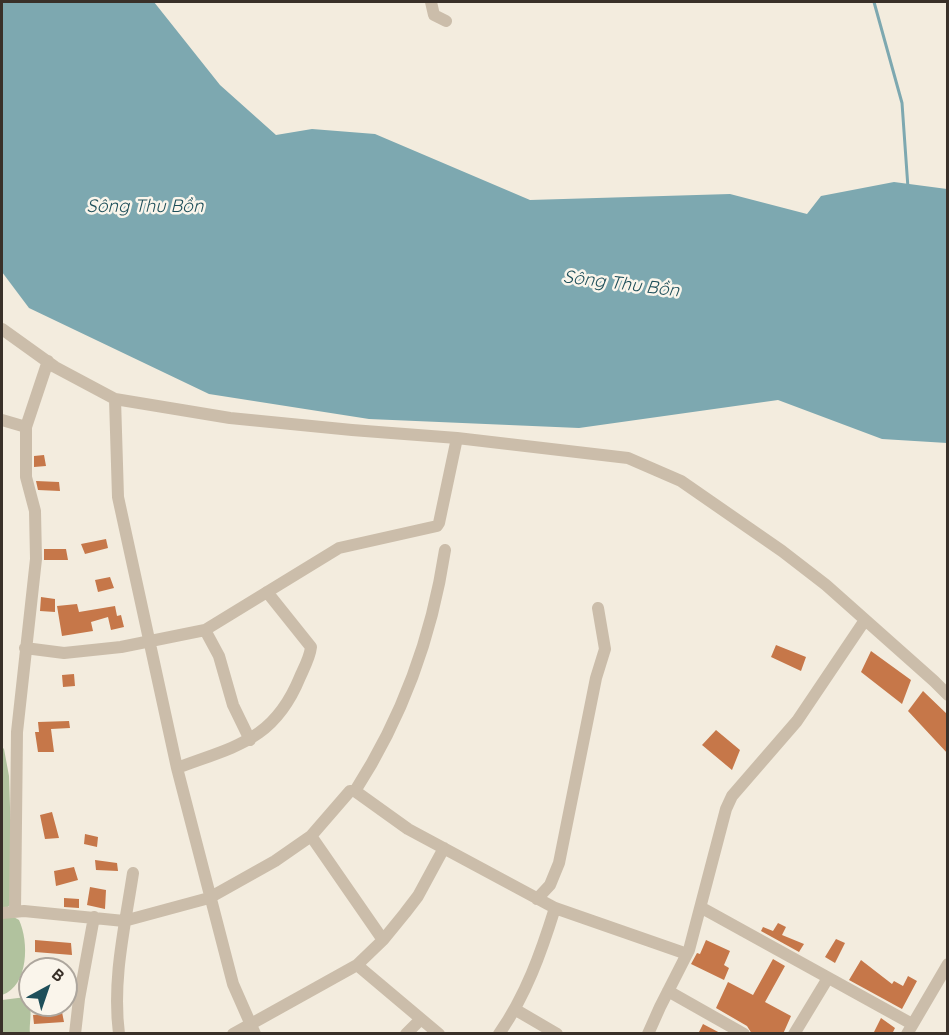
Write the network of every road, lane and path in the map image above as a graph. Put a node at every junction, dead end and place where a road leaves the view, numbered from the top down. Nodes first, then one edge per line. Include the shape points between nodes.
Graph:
1 (431, 2) edge
2 (446, 21) dead end
3 (2, 329) edge
4 (48, 361) junction
5 (115, 399) junction
6 (2, 420) edge
7 (26, 427) junction
8 (456, 438) junction
9 (445, 550) dead end
10 (267, 592) junction
11 (598, 608) dead end
12 (865, 621) junction
13 (205, 630) junction
14 (149, 641) junction
15 (25, 648) junction
16 (948, 695) edge
17 (250, 740) junction
18 (177, 768) junction
19 (355, 791) junction
20 (311, 836) junction
21 (444, 848) junction
22 (133, 873) dead end
23 (209, 898) junction
24 (537, 899) junction
25 (555, 908) junction
26 (702, 908) junction
27 (15, 912) junction
28 (2, 914) edge
29 (94, 917) junction
30 (124, 921) junction
31 (383, 940) junction
32 (687, 954) junction
33 (948, 964) edge
34 (357, 965) junction
35 (828, 978) junction
36 (668, 991) junction
37 (516, 1010) junction
38 (421, 1019) junction
39 (253, 1029) edge
40 (910, 1029) edge
41 (75, 1034) edge
42 (119, 1034) edge
43 (233, 1034) edge
44 (406, 1034) edge
45 (439, 1034) edge
46 (499, 1034) edge
47 (557, 1034) edge
48 (648, 1034) edge
49 (744, 1034) edge
50 (794, 1034) edge

1 - 2 street via 434,15
3 - 4 street
4 - 5 street
4 - 7 street
5 - 8 street via 230,418
5 - 14 street via 118,497
6 - 7 street
7 - 15 street via 26,477 35,511 36,559
8 - 10 street via 437,526 339,548
8 - 12 street via 628,458 681,481 782,550
9 - 19 street via 432,615 409,687
10 - 13 street
10 - 17 street via 310,643 311,650 282,712
11 - 24 street via 605,649 559,863
12 - 16 street
12 - 26 street via 798,721 732,796
13 - 14 street
13 - 17 street via 219,656 233,705
14 - 15 street via 63,652
14 - 18 street
15 - 27 street via 17,732
17 - 18 street
18 - 23 street
19 - 20 street via 347,793
19 - 21 street via 408,829
20 - 23 street
20 - 31 street
21 - 24 street
21 - 31 street via 418,896
22 - 30 street
23 - 30 street
23 - 39 street via 233,984
24 - 25 street
25 - 32 street
25 - 37 street
26 - 32 street
26 - 35 street
27 - 28 street
27 - 29 street
29 - 30 street
29 - 41 street
30 - 42 street
31 - 34 street
32 - 36 street
33 - 40 street
34 - 38 street
34 - 39 street
35 - 40 street
35 - 50 street
36 - 48 street
36 - 49 street
37 - 46 street
37 - 47 street
38 - 44 street
38 - 45 street
39 - 43 street

